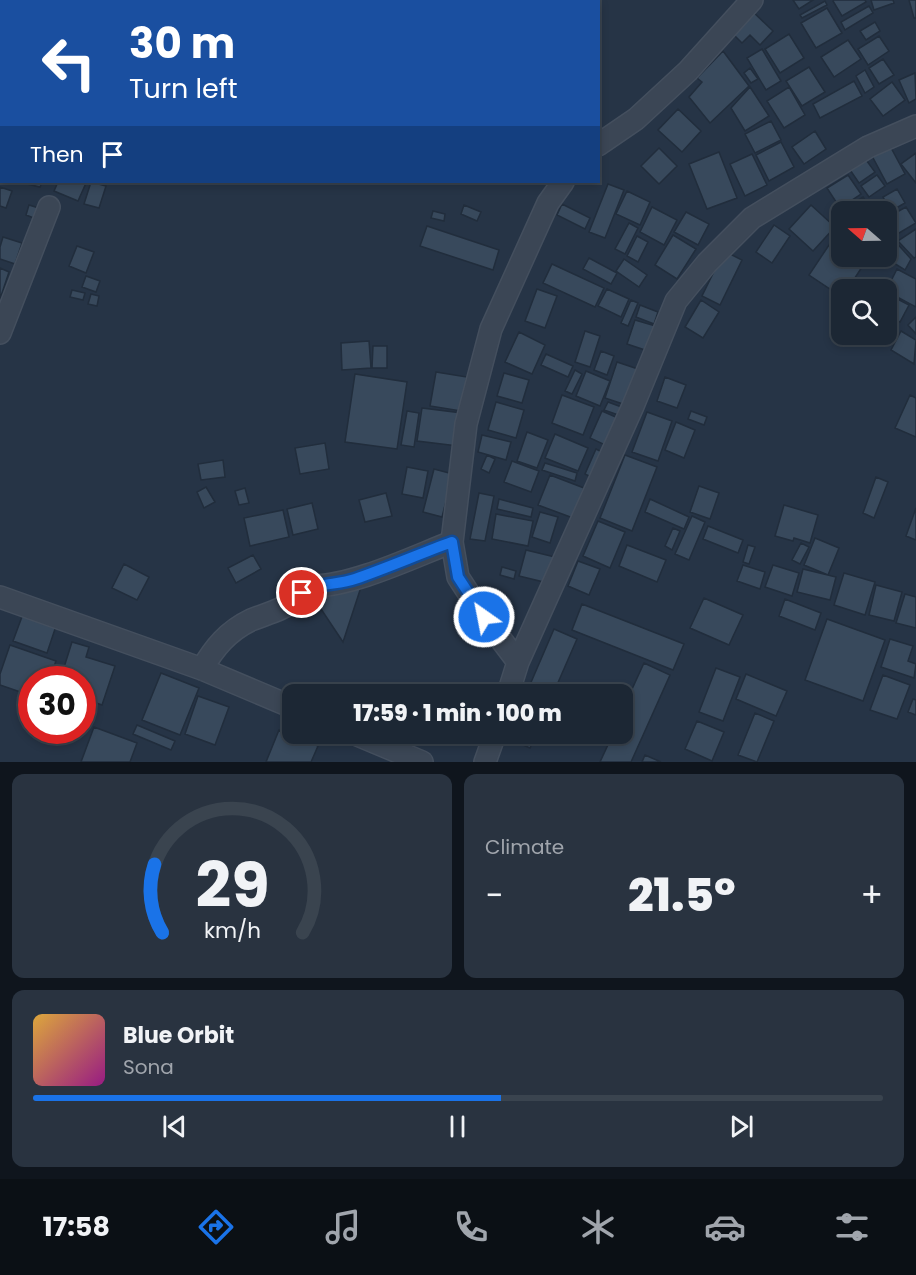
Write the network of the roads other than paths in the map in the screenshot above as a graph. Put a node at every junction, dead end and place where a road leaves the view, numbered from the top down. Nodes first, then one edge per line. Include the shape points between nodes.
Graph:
1 (752, 0) edge
2 (916, 126) edge
3 (600, 143) edge
4 (561, 183) edge
5 (49, 207) dead end
6 (0, 333) edge
7 (452, 542) junction
8 (0, 597) edge
9 (518, 662) junction
10 (202, 669) junction
11 (510, 684) edge
12 (282, 703) edge
13 (379, 744) edge
14 (491, 744) edge
15 (422, 762) edge
16 (485, 762) edge

1 - 3 street via 688,71 636,119
2 - 9 street via 868,147 752,218 676,301
4 - 7 street via 548,203 491,329 466,424
5 - 6 street
7 - 9 street via 458,577
7 - 10 street via 354,579 311,586 293,601 228,633
8 - 10 street
9 - 11 street
10 - 12 street
13 - 15 street
14 - 16 street

